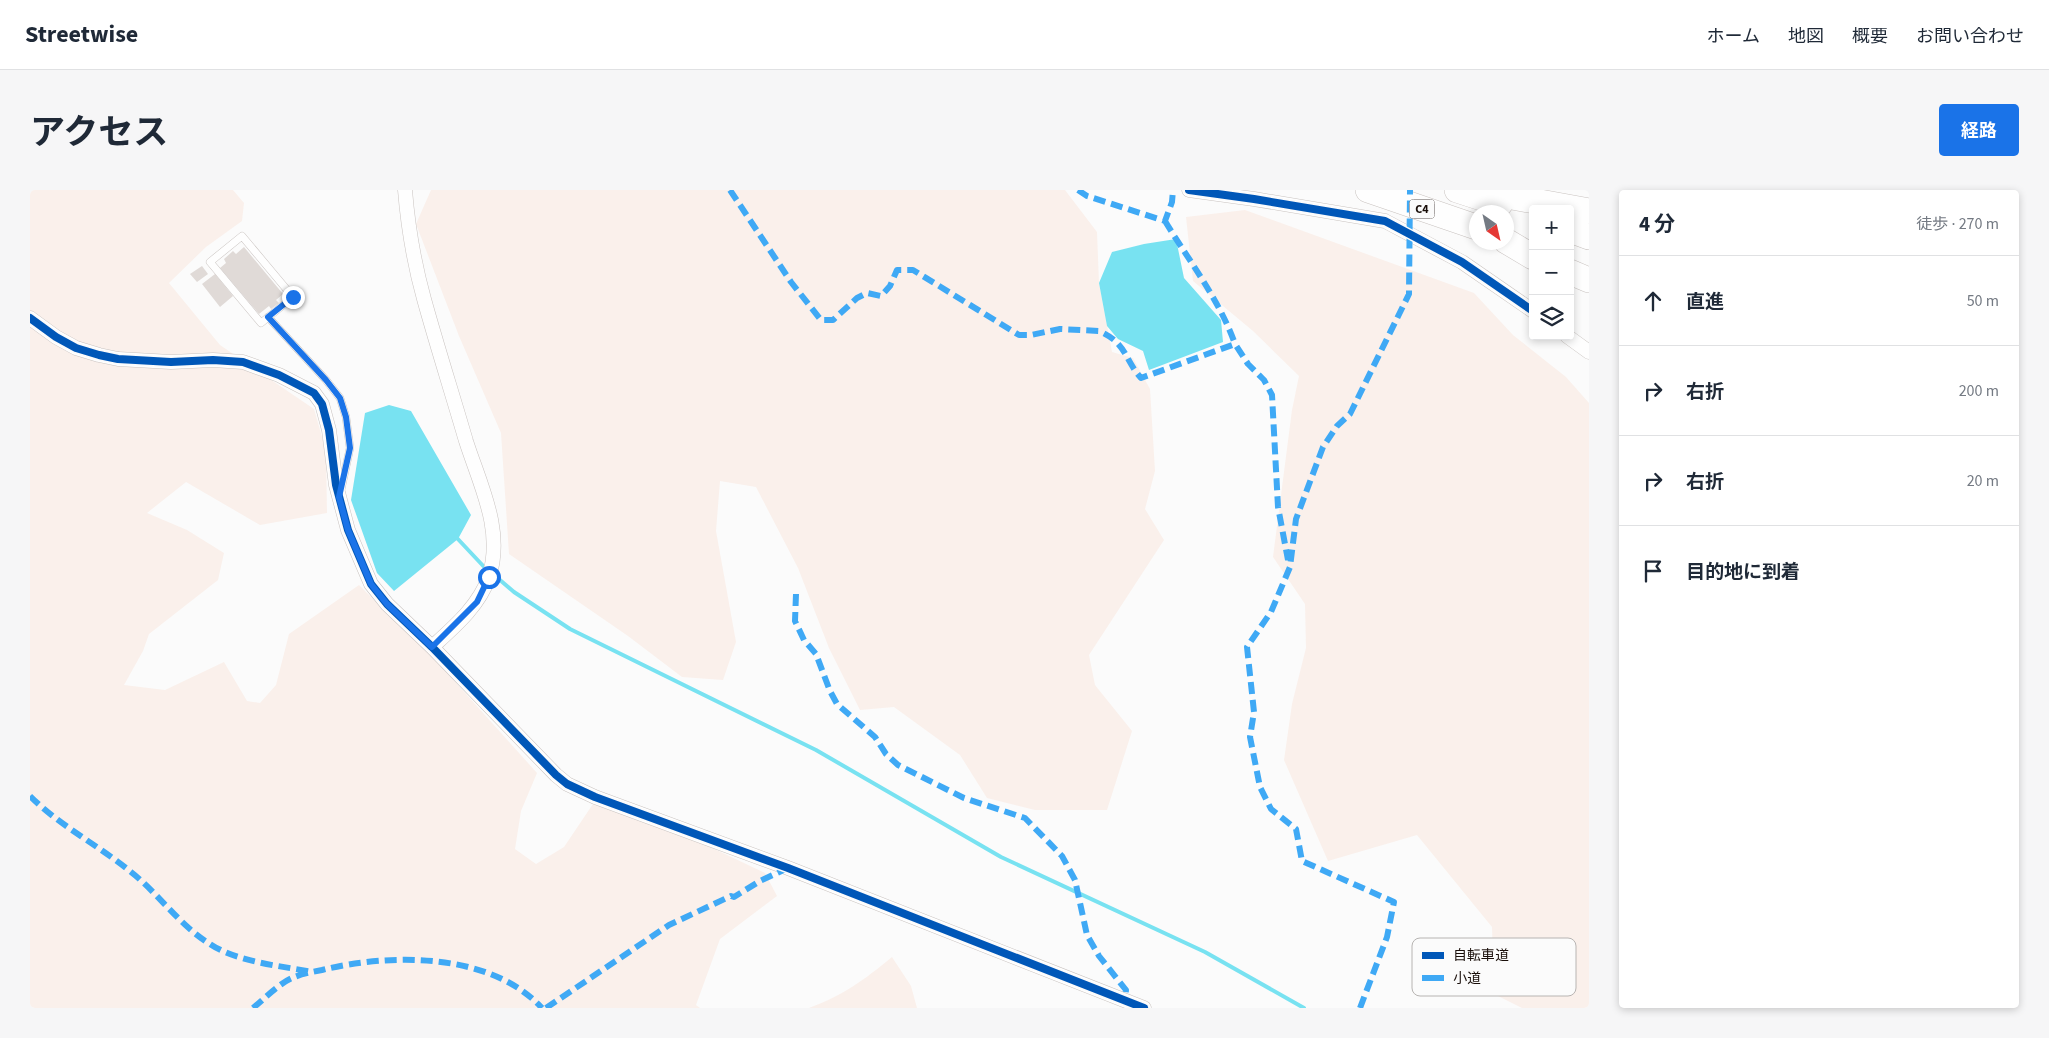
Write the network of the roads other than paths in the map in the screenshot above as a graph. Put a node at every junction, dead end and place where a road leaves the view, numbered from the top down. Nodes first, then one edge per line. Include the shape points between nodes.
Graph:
1 (405, 190) edge
2 (1189, 190) edge
3 (1368, 190) edge
4 (1457, 190) edge
5 (1485, 190) edge
6 (1589, 211) edge
7 (1529, 215) edge
8 (1469, 225) edge
9 (1574, 231) edge
10 (1589, 237) edge
11 (1514, 239) edge
12 (1529, 244) edge
13 (1514, 246) edge
14 (1529, 255) edge
15 (1574, 259) edge
16 (1589, 265) edge
17 (1574, 274) edge
18 (1589, 280) edge
19 (1529, 308) edge
20 (268, 317) junction
21 (30, 318) edge
22 (1572, 340) edge
23 (1589, 352) edge
24 (339, 497) junction
25 (432, 647) junction
26 (1144, 1008) edge

1 - 25 street via 409,228 424,296 470,454 490,510 495,545 489,577 477,602
2 - 19 street via 1385,222 1462,262
3 - 8 highway, C4
4 - 7 highway
5 - 6 highway
9 - 10 highway
11 - 12 highway
13 - 14 highway
15 - 16 highway
17 - 18 highway
20 - 20 lane via 261,323 210,262 242,236 293,297
20 - 24 lane via 340,398 350,448
21 - 24 street via 76,348 99,355 171,362 243,362 299,384 314,393 322,404
22 - 23 street
24 - 25 street via 348,530 371,584
25 - 26 street via 567,784

